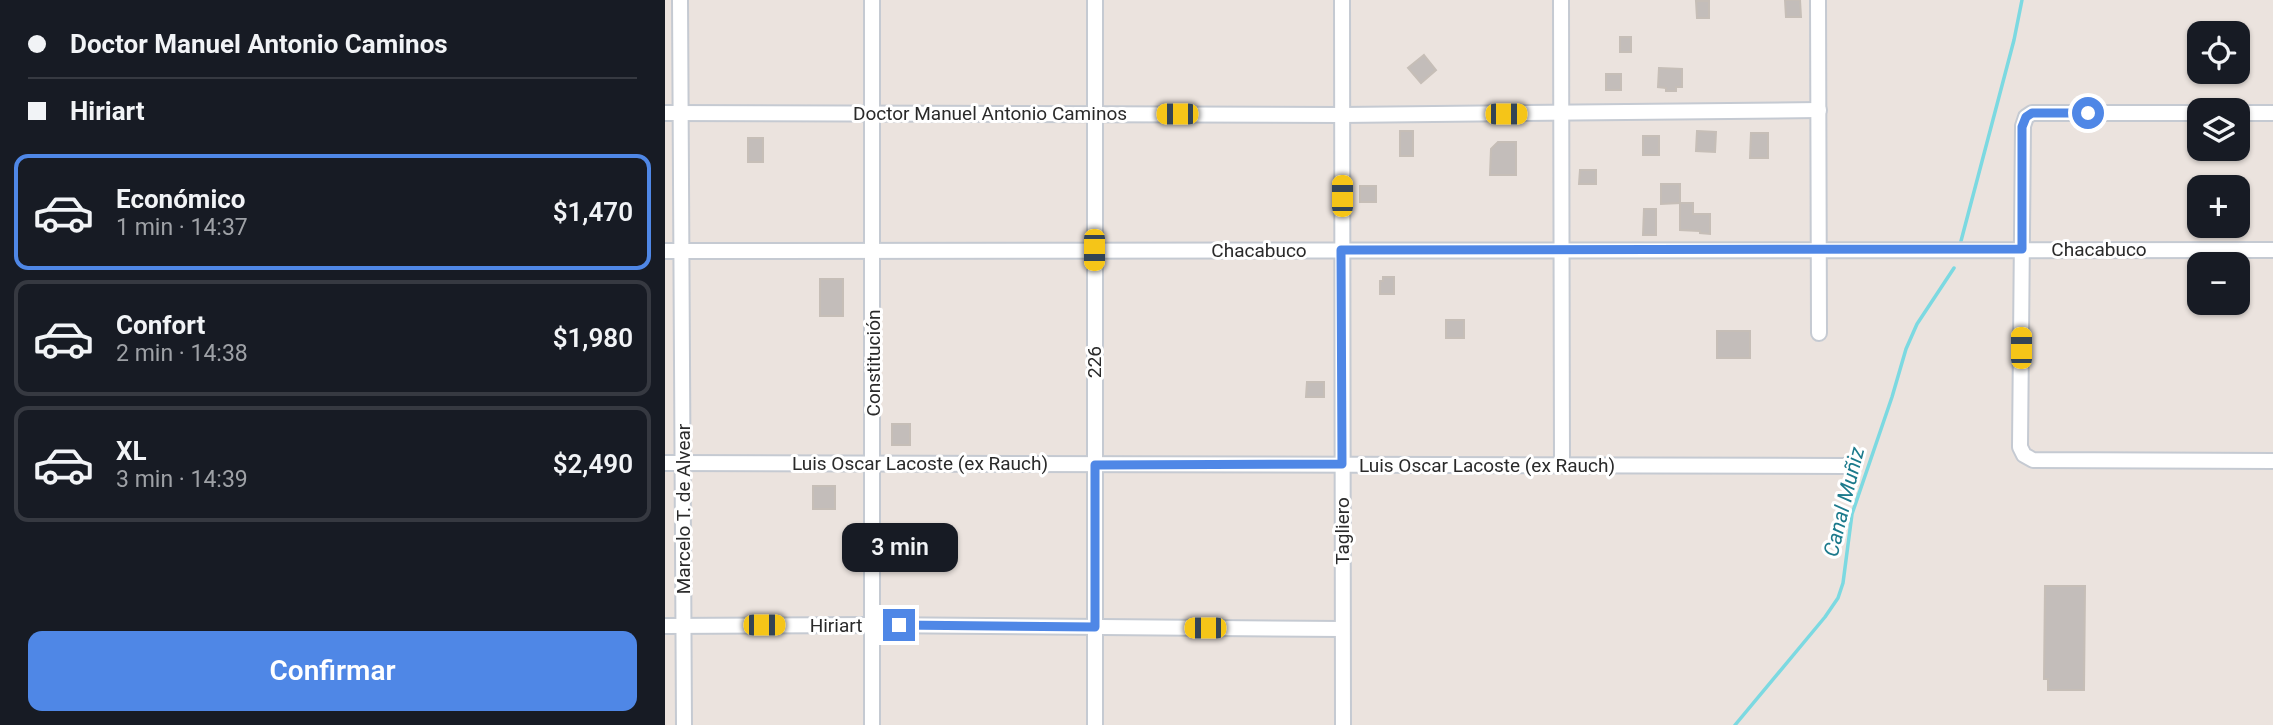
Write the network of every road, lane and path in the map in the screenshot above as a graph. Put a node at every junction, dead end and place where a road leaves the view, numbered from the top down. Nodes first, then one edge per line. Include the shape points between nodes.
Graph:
1 (680, 0) edge
2 (872, 0) edge
3 (1095, 0) edge
4 (1342, 0) edge
5 (1561, 0) edge
6 (1818, 0) edge
7 (1819, 110) junction
8 (872, 112) junction
9 (673, 113) edge
10 (2187, 113) edge
11 (2250, 113) edge
12 (2273, 113) edge
13 (1094, 114) junction
14 (1561, 114) junction
15 (1342, 115) junction
16 (1562, 249) junction
17 (2022, 249) junction
18 (1094, 250) junction
19 (1341, 250) junction
20 (1817, 250) junction
21 (2273, 250) edge
22 (665, 251) edge
23 (681, 251) junction
24 (873, 251) junction
25 (1819, 333) dead end
26 (2273, 461) edge
27 (665, 463) edge
28 (682, 463) junction
29 (872, 463) junction
30 (1342, 464) junction
31 (1095, 465) junction
32 (1562, 465) junction
33 (1847, 466) dead end
34 (871, 625) junction
35 (665, 626) edge
36 (683, 626) junction
37 (1095, 627) junction
38 (1342, 629) junction
39 (684, 725) edge
40 (872, 725) edge
41 (1095, 725) edge
42 (1343, 725) edge

1 - 9 street, Marcelo T. de Alvear
2 - 8 street, Constitución
3 - 13 street, 226
4 - 15 street, Tagliero
5 - 14 street
6 - 7 street
7 - 14 street, Doctor Manuel Antonio Caminos
7 - 20 street
8 - 9 street, Doctor Manuel Antonio Caminos
8 - 13 street, Doctor Manuel Antonio Caminos
8 - 24 street, Constitución
9 - 23 street, Marcelo T. de Alvear
10 - 17 street via 2032,113 2026,117 2022,127
11 - 12 street
13 - 15 street, Doctor Manuel Antonio Caminos
13 - 18 street, 226
14 - 15 street, Doctor Manuel Antonio Caminos
14 - 16 street
15 - 19 street, Tagliero
16 - 19 street, Chacabuco
16 - 20 street, Chacabuco
16 - 32 street
17 - 20 street, Chacabuco
17 - 21 street, Chacabuco
17 - 26 street via 2020,447 2024,455 2033,460
18 - 19 street, Chacabuco
18 - 24 street, Chacabuco
18 - 31 street, 226
19 - 30 street, Tagliero
20 - 25 street
22 - 23 street, Chacabuco
23 - 24 street, Chacabuco
23 - 28 street, Marcelo T. de Alvear
24 - 29 street, Constitución
27 - 28 street, Luis Oscar Lacoste (ex Rauch)
28 - 29 street, Luis Oscar Lacoste (ex Rauch)
28 - 36 street, Marcelo T. de Alvear
29 - 31 street, Luis Oscar Lacoste (ex Rauch)
29 - 34 street, Constitución
30 - 31 street, Luis Oscar Lacoste (ex Rauch)
30 - 32 street, Luis Oscar Lacoste (ex Rauch)
30 - 38 street, Tagliero
31 - 37 street, 226
32 - 33 street, Luis Oscar Lacoste (ex Rauch)
34 - 36 street, Hiriart
34 - 37 street, Hiriart
34 - 40 street, Constitución
35 - 36 street, Hiriart
36 - 39 street, Marcelo T. de Alvear
37 - 38 street, Hiriart
37 - 41 street, 226
38 - 42 street, Tagliero

